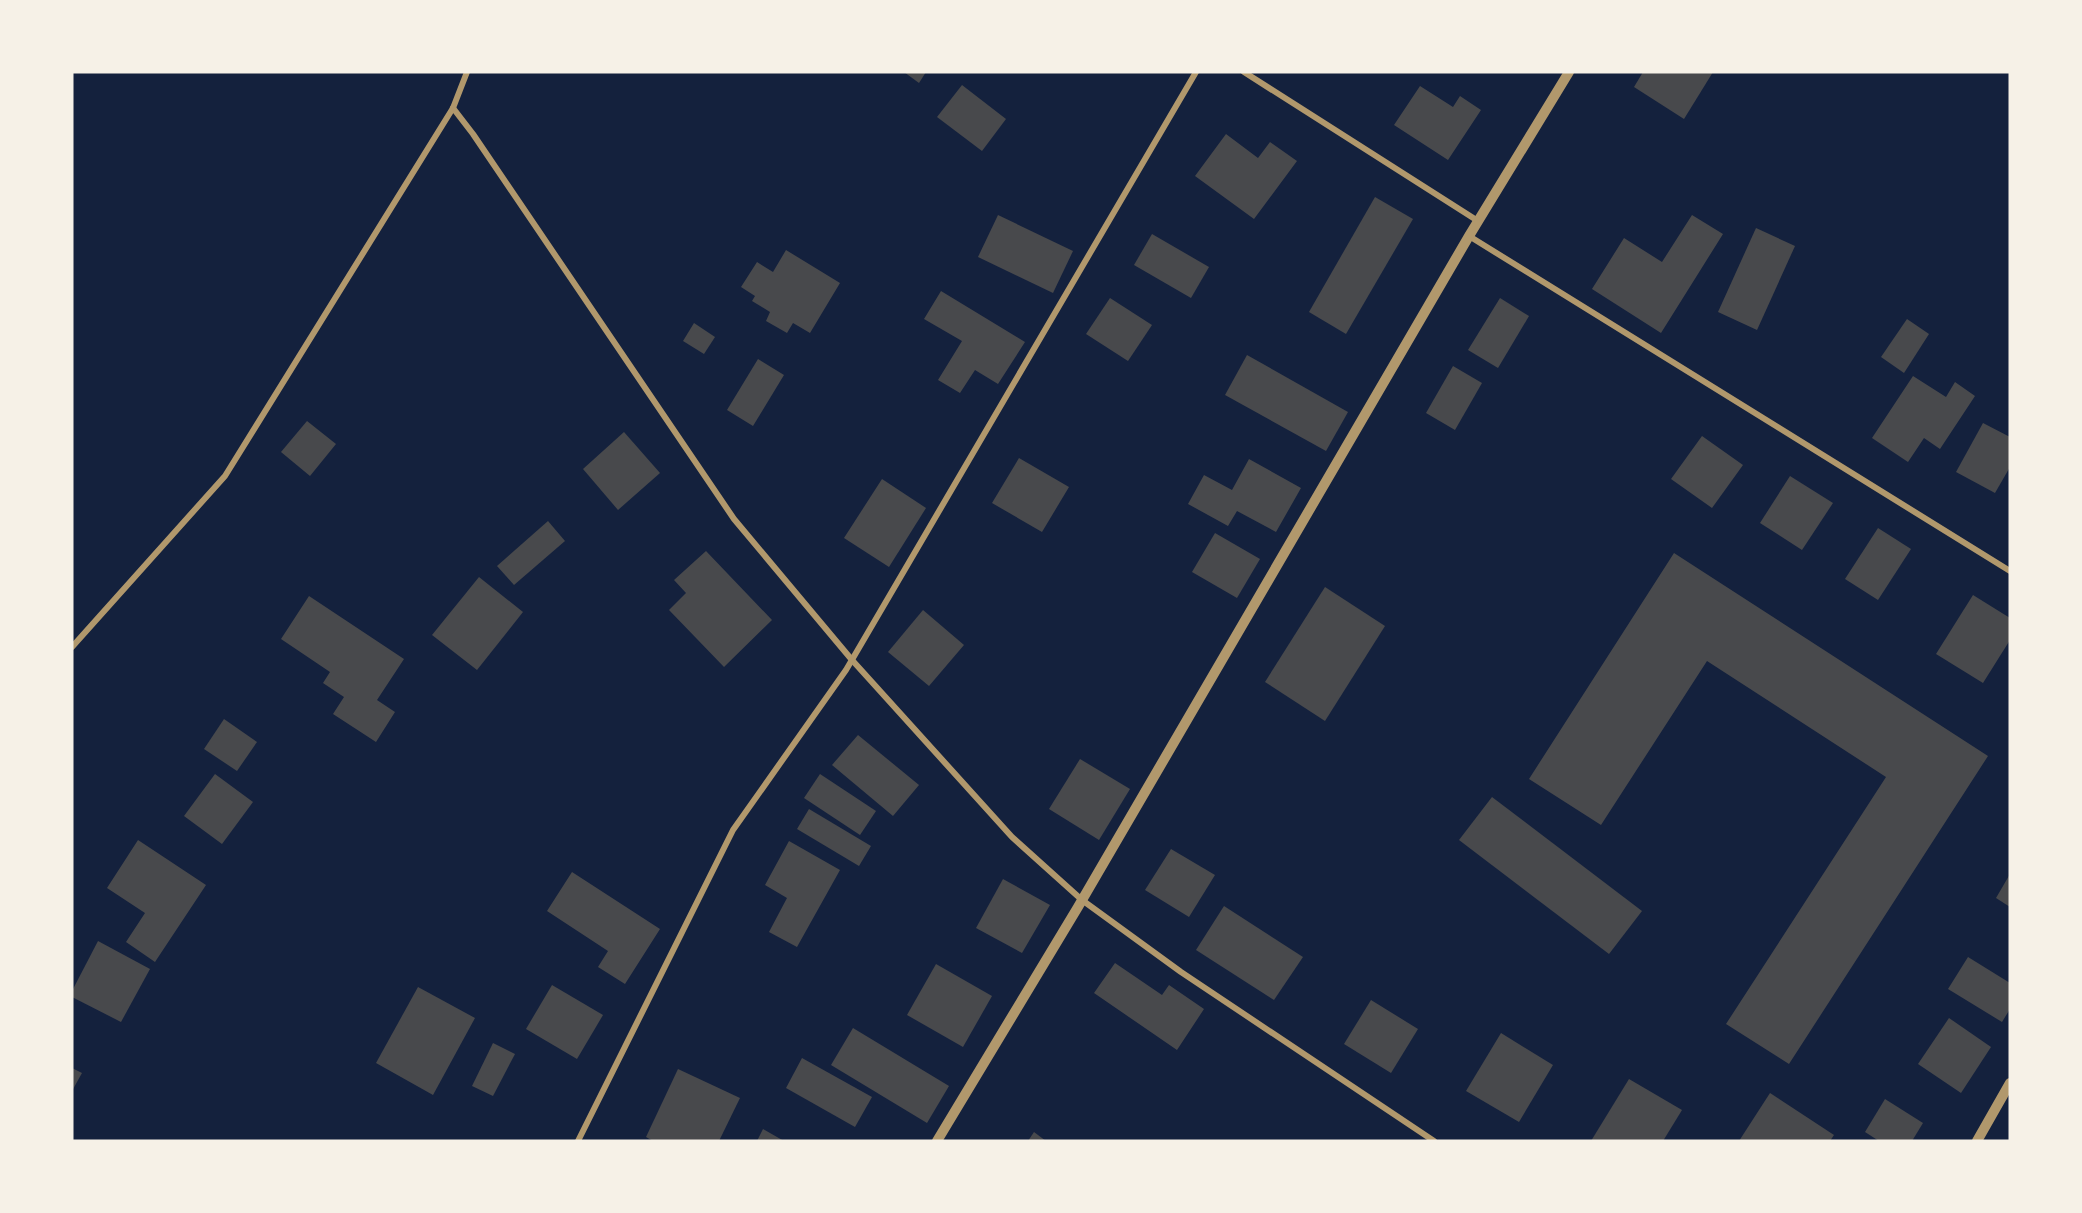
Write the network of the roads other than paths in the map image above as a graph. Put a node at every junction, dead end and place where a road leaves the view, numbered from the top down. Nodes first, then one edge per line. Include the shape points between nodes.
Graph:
1 (467, 72) edge
2 (1196, 72) edge
3 (1244, 72) edge
4 (1569, 72) edge
5 (453, 108) junction
6 (1478, 221) junction
7 (1469, 236) junction
8 (2010, 571) edge
9 (72, 647) edge
10 (852, 660) junction
11 (1082, 900) junction
12 (2010, 1083) edge
13 (578, 1141) edge
14 (937, 1141) edge
15 (1434, 1141) edge
16 (1977, 1141) edge

1 - 5 street
2 - 10 street
3 - 6 street
4 - 6 street
5 - 9 street via 225,476
5 - 10 street via 734,519
6 - 7 street
7 - 8 street
7 - 11 street
10 - 11 street via 1012,837
10 - 13 street via 733,830
11 - 14 street
11 - 15 street via 1181,972
12 - 16 street

